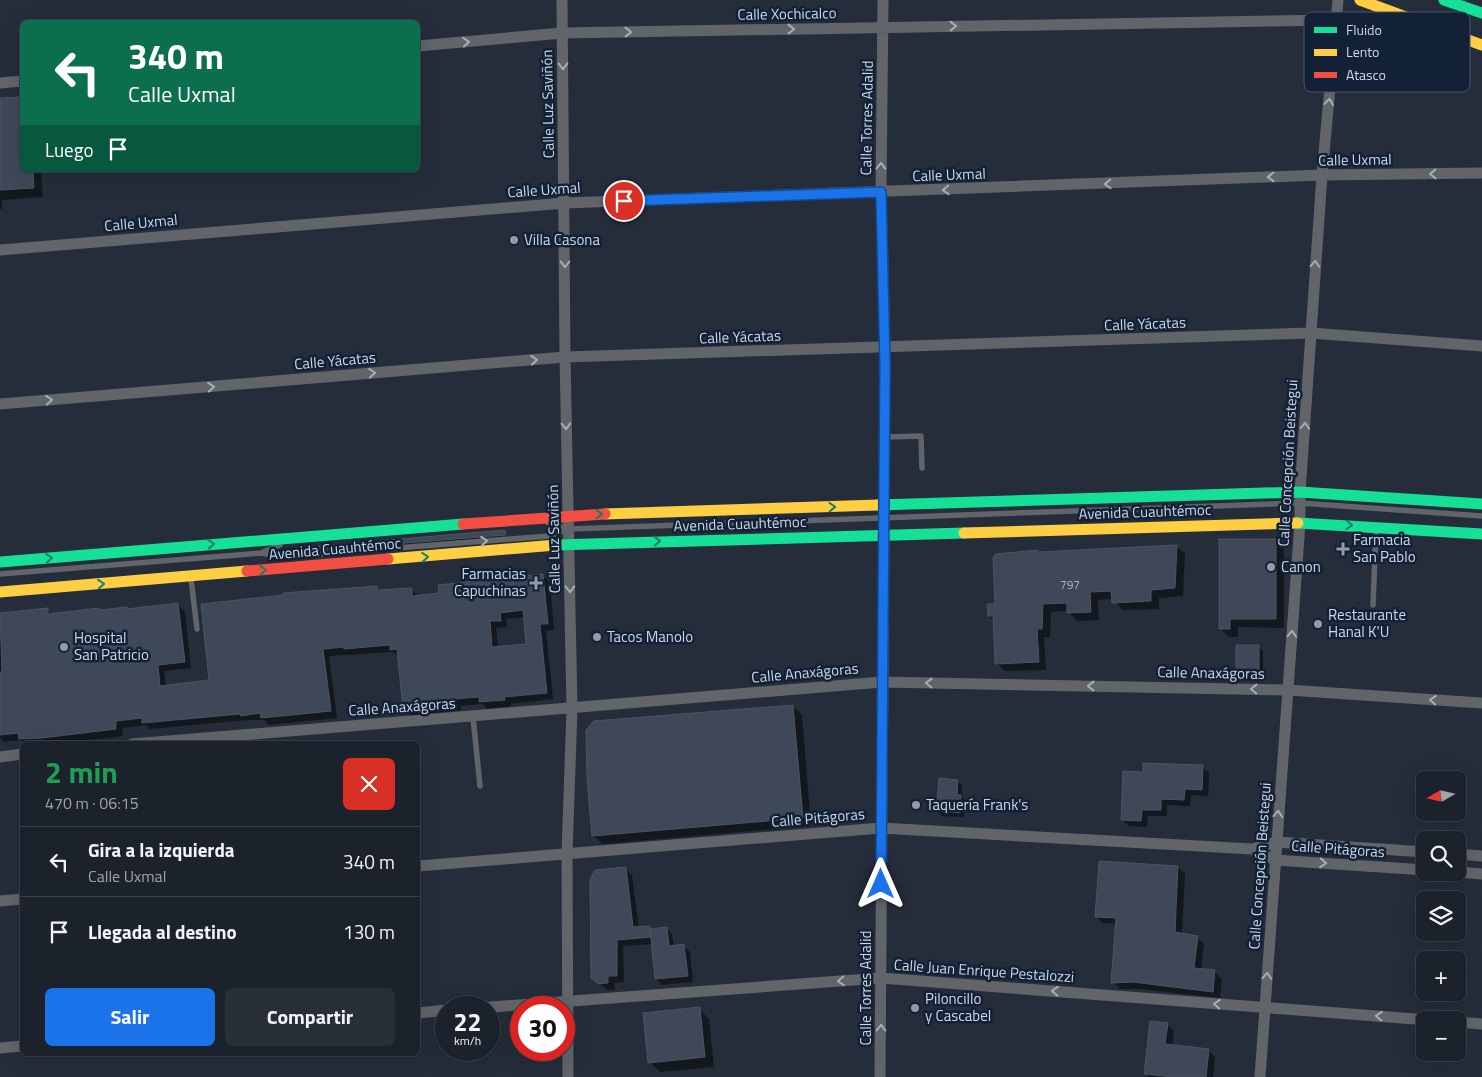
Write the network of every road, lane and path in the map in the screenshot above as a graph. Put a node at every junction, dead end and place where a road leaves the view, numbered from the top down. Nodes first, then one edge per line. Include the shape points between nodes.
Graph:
1 (562, 0) edge
2 (883, 0) edge
3 (1360, 0) edge
4 (1444, 0) edge
5 (1393, 12) edge
6 (1482, 13) edge
7 (1304, 21) edge
8 (883, 27) junction
9 (562, 33) junction
10 (1470, 41) edge
11 (1482, 45) edge
12 (420, 46) edge
13 (20, 81) edge
14 (0, 83) edge
15 (1330, 92) edge
16 (1482, 173) edge
17 (1322, 175) junction
18 (881, 192) junction
19 (565, 203) junction
20 (0, 250) edge
21 (1311, 333) junction
22 (1482, 346) edge
23 (885, 348) junction
24 (564, 357) junction
25 (0, 404) edge
26 (885, 437) junction
27 (922, 468) dead end
28 (1300, 498) junction
29 (1482, 504) edge
30 (884, 510) junction
31 (569, 515) junction
32 (1482, 516) edge
33 (1300, 523) junction
34 (1376, 527) junction
35 (569, 528) junction
36 (884, 534) junction
37 (1482, 534) edge
38 (570, 544) junction
39 (261, 554) junction
40 (0, 562) edge
41 (0, 574) edge
42 (190, 576) junction
43 (0, 592) edge
44 (1373, 605) dead end
45 (197, 628) dead end
46 (882, 682) junction
47 (1288, 690) junction
48 (1482, 703) edge
49 (572, 708) junction
50 (473, 717) junction
51 (225, 739) edge
52 (188, 741) edge
53 (20, 754) edge
54 (0, 757) edge
55 (480, 786) dead end
56 (881, 828) junction
57 (1276, 842) junction
58 (1252, 849) junction
59 (1416, 851) edge
60 (567, 854) junction
61 (1466, 855) edge
62 (1482, 856) edge
63 (1275, 860) junction
64 (420, 866) edge
65 (1416, 869) edge
66 (1466, 873) edge
67 (1482, 874) edge
68 (20, 899) edge
69 (0, 901) edge
70 (881, 978) junction
71 (568, 996) edge
72 (575, 1000) edge
73 (1265, 1007) junction
74 (435, 1011) edge
75 (420, 1013) edge
76 (1416, 1019) edge
77 (1466, 1023) edge
78 (1482, 1024) edge
79 (20, 1046) edge
80 (0, 1048) edge
81 (568, 1061) edge
82 (568, 1077) edge
83 (880, 1077) edge
84 (1260, 1077) edge

1 - 9 street, Calle Luz Saviñón
2 - 8 street, Calle Torres Adalid
3 - 5 main road
4 - 6 main road
8 -> 7 street, Calle Xochicalco
9 -> 8 street, Calle Xochicalco
18 -> 8 street, Calle Torres Adalid
12 -> 9 street, Calle Xochicalco
9 -> 19 street, Calle Luz Saviñón
10 - 11 main road
13 - 14 street
17 -> 15 street, Calle Concepción Beistegui
16 -> 17 street, Calle Uxmal
17 -> 18 street, Calle Uxmal
21 -> 17 street, Calle Concepción Beistegui
18 - 19 street, Calle Uxmal
18 - 23 street, Calle Torres Adalid
19 - 20 street, Calle Uxmal
19 -> 24 street, Calle Luz Saviñón
21 - 22 street, Calle Yácatas
21 - 23 street, Calle Yácatas
28 -> 21 street, Calle Concepción Beistegui
23 - 24 street, Calle Yácatas
23 - 26 street, Calle Torres Adalid
25 -> 24 street, Calle Yácatas
24 -> 31 street, Calle Luz Saviñón
26 - 27 lane via 921,436
26 - 30 street, Calle Torres Adalid
28 - 29 main road, Avenida Cuauhtémoc
28 - 30 main road, Avenida Cuauhtémoc
28 - 32 lane
28 - 33 street, Calle Concepción Beistegui
31 -> 30 main road, Avenida Cuauhtémoc
30 - 35 lane
30 - 36 street, Calle Torres Adalid
31 - 35 street, Calle Luz Saviñón
40 -> 31 main road, Avenida Cuauhtémoc
33 -> 34 main road, Avenida Cuauhtémoc
33 - 36 main road, Avenida Cuauhtémoc
47 -> 33 street, Calle Concepción Beistegui
34 - 37 main road, Avenida Cuauhtémoc
34 - 44 lane
35 - 38 street, Calle Luz Saviñón
39 -> 35 lane via 282,558 539,537
35 - 39 lane via 548,522 292,543
38 -> 36 main road, Avenida Cuauhtémoc
36 - 46 street, Calle Torres Adalid
42 -> 38 main road, Avenida Cuauhtémoc
38 -> 49 street, Calle Luz Saviñón
39 - 41 lane
43 -> 42 main road, Avenida Cuauhtémoc
42 - 45 lane
47 -> 46 street, Calle Anaxágoras
46 - 49 street, Calle Anaxágoras
46 - 56 street, Calle Torres Adalid
48 -> 47 street, Calle Anaxágoras
57 -> 47 street, Calle Concepción Beistegui
49 - 50 street, Calle Anaxágoras
49 - 60 street, Calle Luz Saviñón
50 - 51 street, Calle Anaxágoras
50 - 55 lane
51 - 52 street, Calle Anaxágoras
53 - 54 street
56 - 58 street, Calle Pitágoras
56 - 60 street, Calle Pitágoras
56 - 70 street, Calle Torres Adalid
57 - 58 street, Calle Pitágoras
57 - 59 street, Calle Pitágoras
57 - 63 street, Calle Concepción Beistegui
58 - 63 street, Calle Pitágoras
60 - 64 street, Calle Pitágoras
60 - 71 street, Calle Luz Saviñón
61 - 62 street
63 -> 65 street, Calle Pitágoras
73 -> 63 street, Calle Concepción Beistegui
66 - 67 street
68 - 69 street
70 -> 72 street, Calle Juan Enrique Pestalozzi
73 -> 70 street, Calle Juan Enrique Pestalozzi
83 -> 70 street, Calle Torres Adalid
76 -> 73 street, Calle Juan Enrique Pestalozzi
73 - 84 street, Calle Concepción Beistegui
74 - 75 street
77 - 78 street
79 - 80 street
81 - 82 street, Calle Luz Saviñón

